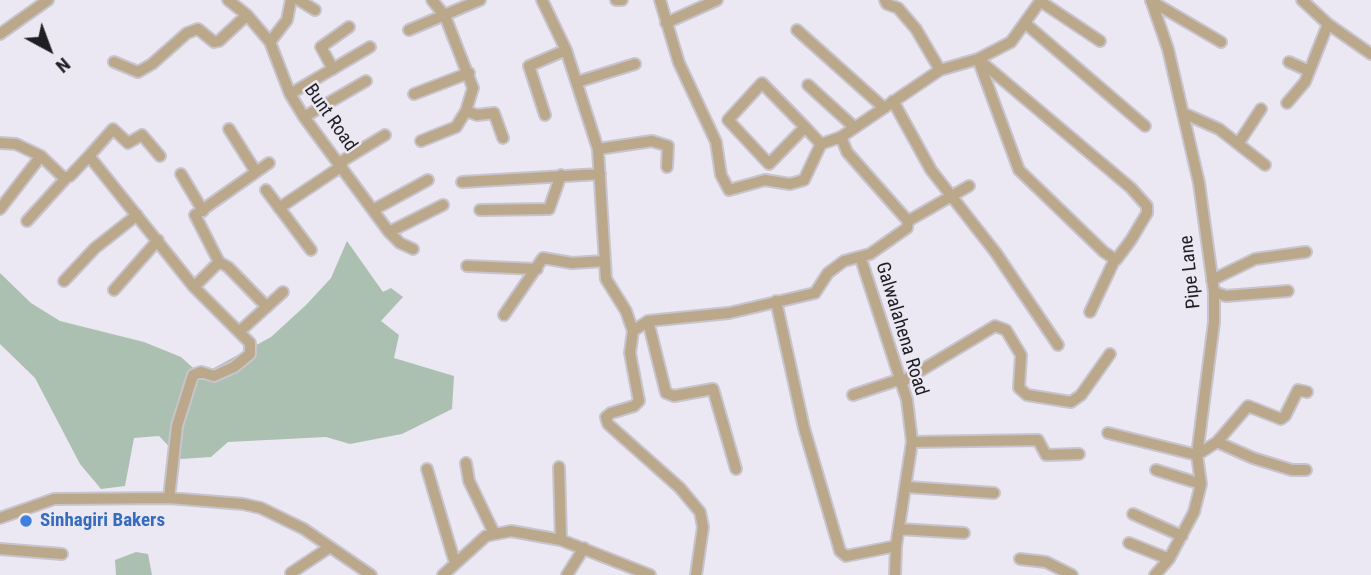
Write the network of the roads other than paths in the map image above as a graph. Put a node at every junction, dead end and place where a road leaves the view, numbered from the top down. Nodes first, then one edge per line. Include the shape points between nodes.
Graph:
1 (48, 0) edge
2 (228, 0) edge
3 (291, 0) edge
4 (299, 0) edge
5 (432, 0) edge
6 (480, 0) edge
7 (660, 0) edge
8 (717, 0) edge
9 (886, 0) edge
10 (1302, 0) edge
11 (546, 1) edge
12 (1041, 1) edge
13 (1151, 1) edge
14 (315, 10) dead end
15 (247, 15) junction
16 (445, 16) junction
17 (666, 23) junction
18 (1026, 24) junction
19 (1328, 24) junction
20 (349, 27) dead end
21 (410, 30) dead end
22 (797, 30) dead end
23 (0, 34) edge
24 (1100, 41) dead end
25 (270, 42) junction
26 (1221, 42) dead end
27 (370, 47) dead end
28 (566, 50) junction
29 (1371, 54) edge
30 (978, 59) junction
31 (114, 62) dead end
32 (1289, 62) dead end
33 (635, 64) dead end
34 (333, 69) junction
35 (940, 70) junction
36 (1309, 71) junction
37 (469, 74) junction
38 (366, 81) dead end
39 (577, 82) junction
40 (808, 85) dead end
41 (290, 94) junction
42 (414, 94) dead end
43 (1287, 103) dead end
44 (888, 104) junction
45 (1261, 109) dead end
46 (466, 111) junction
47 (1183, 113) junction
48 (545, 114) dead end
49 (304, 117) junction
50 (853, 126) junction
51 (1145, 126) dead end
52 (805, 127) junction
53 (229, 129) dead end
54 (385, 135) dead end
55 (841, 137) junction
56 (503, 138) dead end
57 (421, 141) dead end
58 (0, 143) edge
59 (821, 144) junction
60 (1238, 144) junction
61 (598, 149) junction
62 (41, 156) junction
63 (89, 156) junction
64 (160, 156) dead end
65 (269, 163) dead end
66 (340, 164) junction
67 (1265, 165) dead end
68 (667, 167) dead end
69 (256, 172) junction
70 (181, 174) dead end
71 (600, 174) junction
72 (561, 175) junction
73 (67, 177) junction
74 (428, 180) dead end
75 (462, 182) dead end
76 (969, 186) dead end
77 (266, 190) dead end
78 (952, 194) junction
79 (443, 205) dead end
80 (279, 208) junction
81 (0, 209) edge
82 (373, 209) junction
83 (480, 209) dead end
84 (203, 211) junction
85 (136, 215) junction
86 (27, 221) dead end
87 (908, 221) junction
88 (389, 232) junction
89 (158, 240) junction
90 (413, 249) dead end
91 (311, 250) dead end
92 (1306, 252) dead end
93 (861, 259) junction
94 (604, 261) junction
95 (1114, 261) junction
96 (219, 262) junction
97 (467, 265) dead end
98 (537, 268) junction
99 (1212, 280) junction
100 (64, 281) dead end
101 (194, 287) junction
102 (114, 290) dead end
103 (1288, 290) dead end
104 (283, 292) dead end
105 (1214, 292) junction
106 (776, 301) junction
107 (267, 307) junction
108 (1090, 312) dead end
109 (504, 315) dead end
110 (649, 321) junction
111 (240, 331) junction
112 (633, 331) junction
113 (1058, 345) dead end
114 (1110, 354) dead end
115 (899, 382) junction
116 (1307, 391) dead end
117 (853, 394) dead end
118 (1108, 433) dead end
119 (912, 442) junction
120 (1217, 442) junction
121 (1079, 454) dead end
122 (1197, 454) junction
123 (466, 463) dead end
124 (559, 467) dead end
125 (427, 469) dead end
126 (736, 469) dead end
127 (1156, 470) dead end
128 (1306, 470) dead end
129 (1201, 484) junction
130 (907, 486) junction
131 (994, 493) dead end
132 (169, 499) junction
133 (1133, 514) dead end
134 (0, 518) edge
135 (899, 529) junction
136 (494, 533) junction
137 (964, 533) dead end
138 (1182, 536) junction
139 (561, 540) junction
140 (1129, 543) dead end
141 (896, 546) junction
142 (330, 547) junction
143 (584, 548) junction
144 (0, 549) edge
145 (62, 554) dead end
146 (1020, 559) dead end
147 (1169, 559) junction
148 (455, 563) junction
149 (628, 570) edge
150 (291, 573) dead end
151 (370, 575) edge
152 (443, 575) edge
153 (567, 575) edge
154 (650, 575) edge
155 (696, 575) edge
156 (895, 575) edge
157 (1072, 575) edge
158 (1155, 575) edge

1 - 23 street
2 - 15 street, Bunt Road
3 - 25 street via 287,20
4 - 14 street
5 - 16 street
6 - 16 street
7 - 17 street
8 - 17 street
9 - 35 street via 916,29
10 - 19 street
11 - 28 street
12 - 18 street
12 - 24 street
13 - 26 street
13 - 47 street, Pipe Lane
15 - 25 street, Bunt Road
15 - 31 street via 214,43 198,29 187,33 138,72
16 - 21 street
16 - 37 street
17 - 59 street via 679,63 716,142 721,175 729,190 765,180 790,184 804,180
18 - 30 street via 1012,42
18 - 51 street
19 - 29 street
19 - 36 street
20 - 34 street via 321,47
22 - 44 street
25 - 41 street, Bunt Road
27 - 34 street
28 - 39 street
28 - 48 street via 530,66
30 - 35 street
30 - 95 street via 1019,170
30 - 95 street via 1147,206 1132,240
32 - 36 street
33 - 39 street
34 - 41 street
35 - 44 street
36 - 43 street
37 - 42 street
37 - 46 street via 473,88
38 - 49 street
39 - 61 street
40 - 50 street
41 - 49 street, Bunt Road
44 - 50 street
44 - 78 street
45 - 60 street
46 - 56 street via 494,113
46 - 57 street via 456,127
47 - 60 street via 1219,129
47 - 99 street, Pipe Lane via 1199,183
49 - 66 street, Bunt Road
50 - 55 street
52 - 52 street via 769,164 728,120 762,83
52 - 59 street
53 - 69 street
54 - 66 street
55 - 59 street
55 - 87 street via 846,152
58 - 62 street via 16,144
60 - 67 street
61 - 68 street via 652,141 668,146
61 - 71 street
62 - 73 street
62 - 81 street
63 - 64 street via 113,129 128,143 142,135
63 - 73 street
63 - 85 street
65 - 69 street
66 - 80 street
66 - 82 street, Bunt Road
69 - 84 street
70 - 84 street
71 - 72 street
71 - 94 street
72 - 75 street
72 - 83 street via 549,209
73 - 86 street
74 - 82 street
76 - 78 street, Galwalahena Road
77 - 80 street
78 - 87 street, Galwalahena Road
78 - 113 street
79 - 88 street
80 - 91 street
82 - 88 street, Bunt Road
84 - 96 street via 195,215
85 - 89 street
85 - 100 street
87 - 93 street, Galwalahena Road via 907,228
88 - 90 street, Bunt Road
89 - 101 street
89 - 102 street
92 - 99 street via 1255,259
93 - 106 street via 844,261 828,273 815,293
93 - 115 street, Galwalahena Road
94 - 98 street via 572,263 543,258
94 - 112 street via 608,285 622,303
95 - 108 street
96 - 101 street
96 - 107 street
97 - 98 street
98 - 109 street
99 - 105 street, Pipe Lane
101 - 111 street
103 - 105 street via 1226,296
104 - 107 street
105 - 122 street, Pipe Lane
106 - 110 street via 729,313
106 - 141 street via 804,428 840,551 846,556
107 - 111 street
110 - 112 street
110 - 126 street via 666,393 674,396 713,389
111 - 132 street via 250,343 250,354 214,376 193,375 177,426
112 - 155 street via 630,353 639,401 606,417 608,424 681,488 700,512 703,527
114 - 115 street via 1071,402 1027,394 1019,387 1023,360 1019,349 1006,330 995,326
115 - 117 street
115 - 119 street, Galwalahena Road
116 - 120 street via 1298,390 1281,419 1248,406
118 - 122 street
119 - 121 street via 1038,440 1046,455
119 - 130 street, Galwalahena Road
120 - 122 street
120 - 128 street via 1252,458
122 - 129 street, Pipe Lane
123 - 136 street via 469,481
124 - 139 street
125 - 148 street
127 - 129 street
129 - 138 street, Pipe Lane
130 - 131 street
130 - 135 street, Galwalahena Road
132 - 134 street via 54,499
132 - 142 street via 261,508
133 - 138 street
135 - 137 street
135 - 141 street, Galwalahena Road
136 - 139 street via 511,531
136 - 148 street
138 - 147 street, Pipe Lane
139 - 143 street
140 - 147 street
141 - 156 street, Galwalahena Road
142 - 150 street
142 - 151 street
143 - 149 street
143 - 153 street
144 - 145 street
146 - 157 street via 1046,562
147 - 158 street, Pipe Lane
148 - 152 street
149 - 154 street

